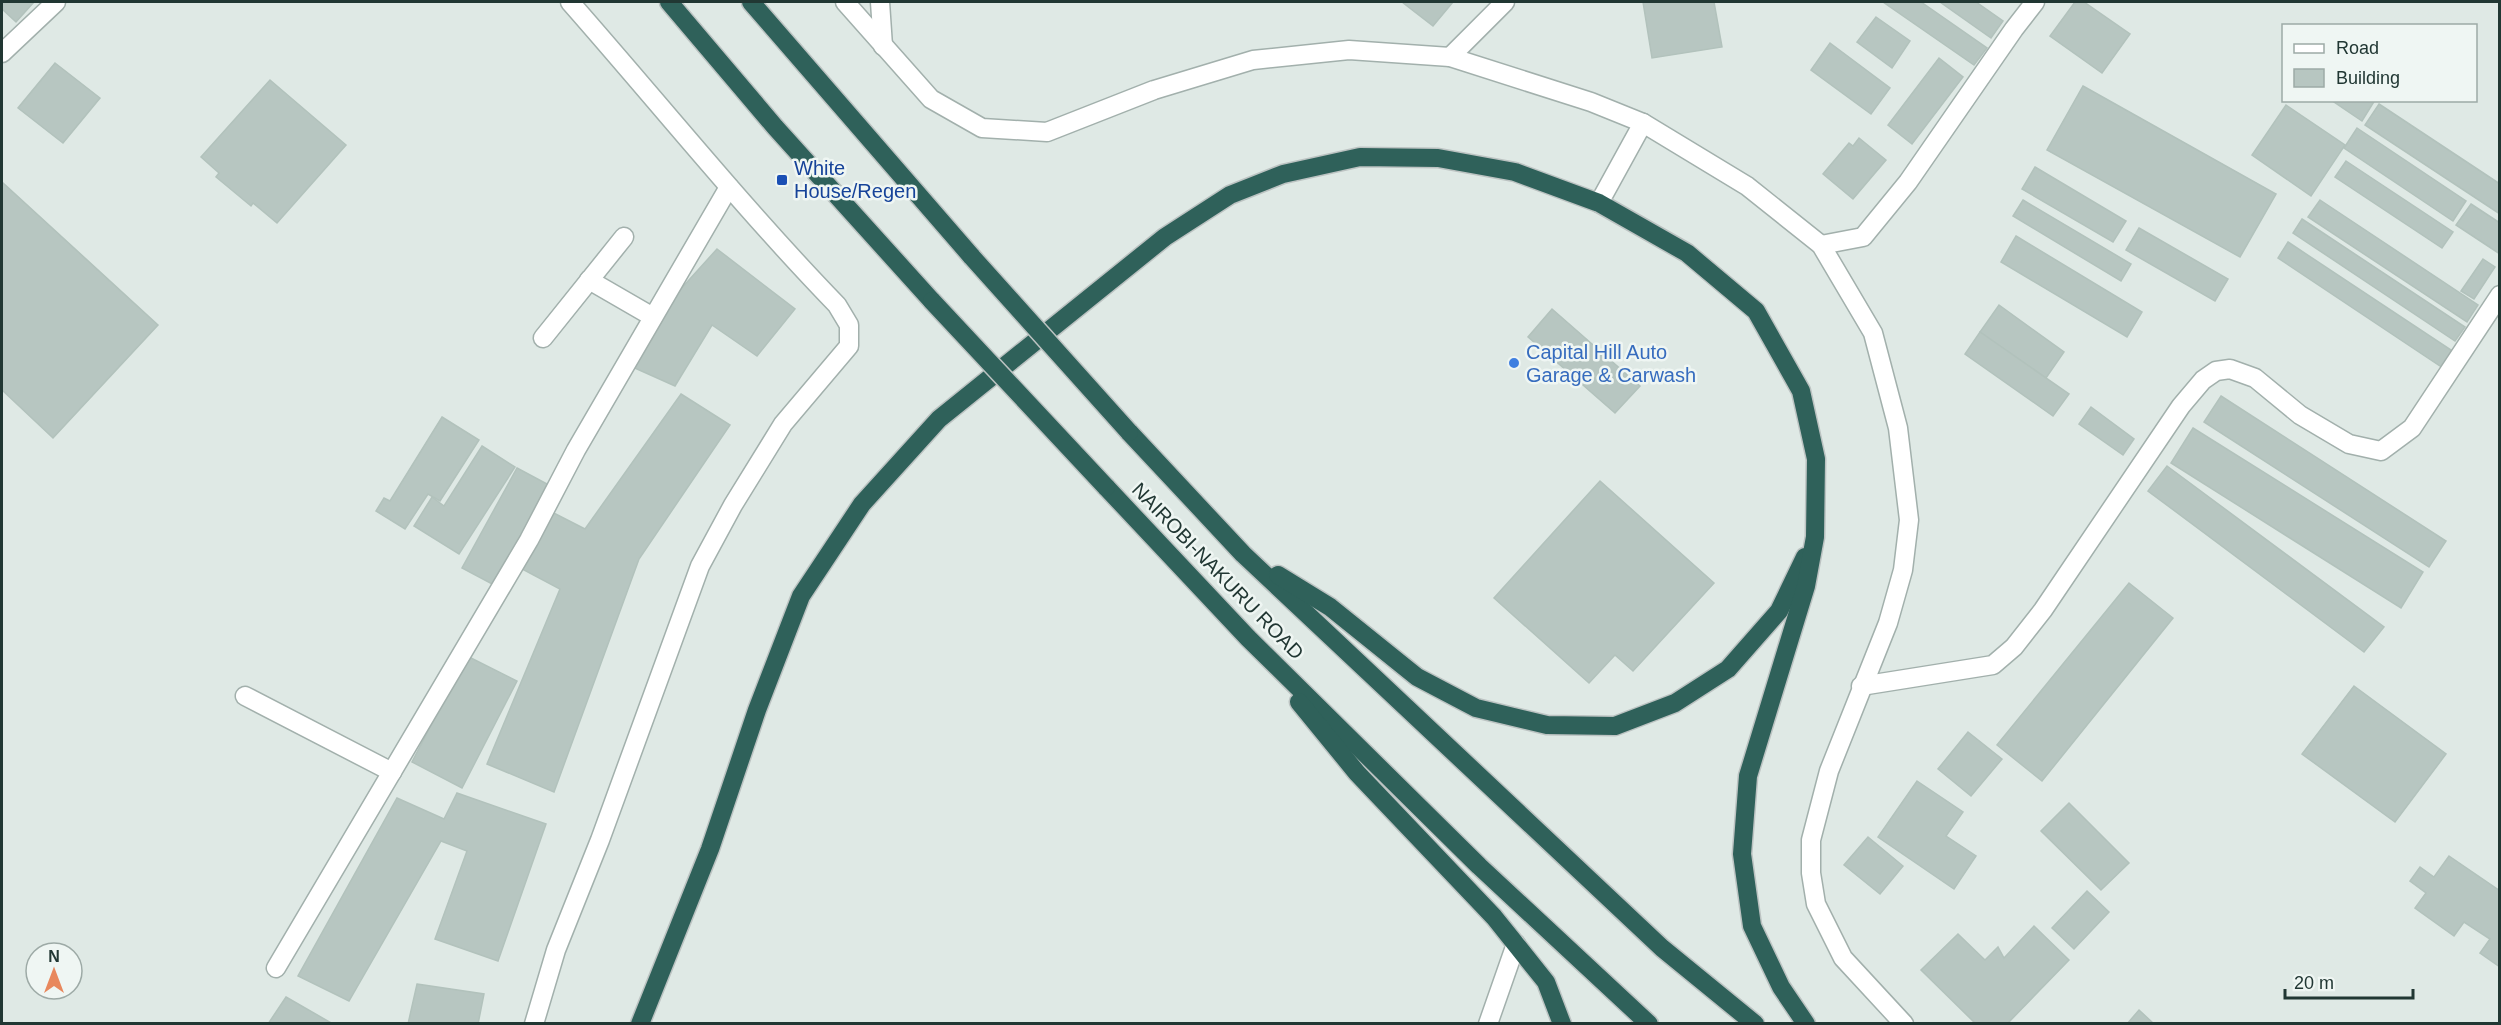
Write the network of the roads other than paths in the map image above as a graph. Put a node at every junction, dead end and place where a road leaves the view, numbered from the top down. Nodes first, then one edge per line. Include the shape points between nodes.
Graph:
1 (56, 2) edge
2 (570, 2) edge
3 (669, 2) edge
4 (751, 2) edge
5 (845, 2) edge
6 (880, 2) edge
7 (1505, 2) edge
8 (2036, 2) edge
9 (884, 46) junction
10 (2, 53) edge
11 (1450, 57) junction
12 (1642, 123) junction
13 (729, 187) junction
14 (1599, 203) junction
15 (624, 237) dead end
16 (1821, 245) junction
17 (589, 280) junction
18 (2499, 295) edge
19 (653, 317) junction
20 (543, 338) dead end
21 (1815, 537) junction
22 (1243, 554) junction
23 (1248, 638) junction
24 (1861, 686) junction
25 (245, 696) dead end
26 (392, 772) junction
27 (1516, 944) junction
28 (276, 968) dead end
29 (534, 1023) edge
30 (640, 1023) edge
31 (1488, 1023) edge
32 (1562, 1023) edge
33 (1649, 1023) edge
34 (1755, 1023) edge
35 (1806, 1023) edge
36 (1904, 1023) edge

1 - 10 street
2 - 13 street
3 - 23 highway, NAIROBI-NAKURU ROAD, bridge via 932,301
4 - 22 highway, NAIROBI-NAKURU ROAD, bridge via 972,257
5 - 9 street
6 - 9 street
7 - 11 street
8 - 16 street via 1908,182 1863,237
9 - 11 street via 931,99 982,128 1047,132 1154,90 1253,60 1349,50
11 - 12 street via 1591,102
12 - 14 street
12 - 16 street via 1747,186
13 - 19 street
13 - 29 street via 837,305 849,325 849,346 783,424 700,566 556,950
14 - 21 highway via 1687,253 1756,311 1802,391 1816,459
14 - 30 highway via 1515,172 1438,158 1360,157 1283,174 1230,195 1165,237 939,419 862,504 801,596 710,849
15 - 17 street
16 - 24 street via 1873,333 1898,428 1909,520 1903,570 1888,623
17 - 19 street
17 - 20 street
18 - 24 street via 2412,428 2381,451 2349,444 2300,415 2255,378 2230,369 2216,371 2181,406 2014,648 1993,665
19 - 26 street via 529,540
21 - 22 highway via 1779,611 1728,669 1675,704 1615,726 1547,725 1476,708 1417,676 1330,607
21 - 35 highway via 1806,586 1748,776 1742,854 1752,926 1781,987
22 - 34 highway, NAIROBI-NAKURU ROAD via 1662,948
23 - 27 highway via 1357,773
23 - 33 highway, NAIROBI-NAKURU ROAD via 1479,866
24 - 36 street via 1826,782 1811,840 1811,873 1816,904 1844,958
25 - 26 street
26 - 28 street
27 - 31 street
27 - 32 highway via 1546,982

